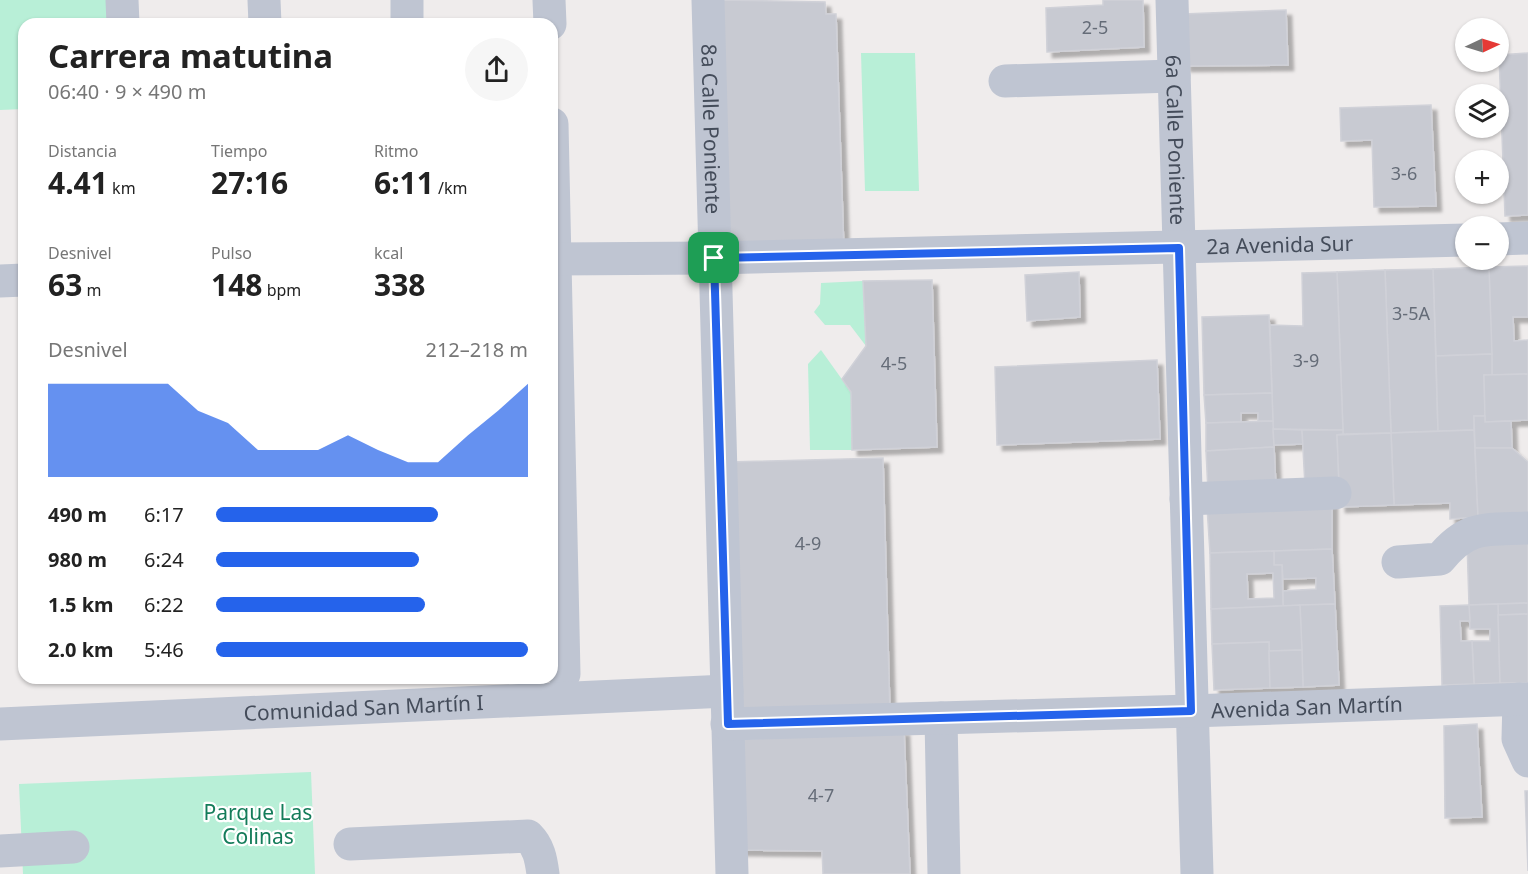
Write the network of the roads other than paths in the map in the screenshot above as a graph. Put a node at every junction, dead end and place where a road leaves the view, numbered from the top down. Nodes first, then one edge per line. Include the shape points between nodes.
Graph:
1 (122, 0) edge
2 (264, 0) edge
3 (406, 0) edge
4 (549, 0) edge
5 (708, 0) edge
6 (1172, 0) edge
7 (123, 18) edge
8 (265, 18) edge
9 (407, 18) edge
10 (550, 18) edge
11 (1174, 76) junction
12 (1005, 81) dead end
13 (1528, 238) edge
14 (1509, 239) edge
15 (1455, 240) edge
16 (1179, 248) junction
17 (714, 258) junction
18 (558, 259) edge
19 (18, 280) edge
20 (0, 281) edge
21 (558, 425) edge
22 (1335, 493) dead end
23 (1186, 499) junction
24 (1528, 528) edge
25 (1398, 562) dead end
26 (564, 674) dead end
27 (727, 691) junction
28 (1524, 699) edge
29 (1191, 711) junction
30 (0, 715) edge
31 (941, 718) junction
32 (0, 724) edge
33 (728, 724) junction
34 (1528, 761) edge
35 (350, 844) dead end
36 (73, 847) dead end
37 (0, 852) edge
38 (543, 874) edge
39 (732, 874) edge
40 (944, 874) edge
41 (1197, 874) edge

1 - 7 street
2 - 8 street
3 - 9 street
4 - 10 street
5 - 17 street, 8a Calle Poniente
6 - 11 street, 6a Calle Poniente
11 - 12 street
11 - 16 street, 6a Calle Poniente
13 - 14 street
15 - 16 street, 2a Avenida Sur
16 - 17 street, 2a Avenida Sur
16 - 23 street, 6a Calle Poniente
17 - 18 street, 2a Avenida Sur
17 - 27 street, 8a Calle Poniente
19 - 20 street
21 - 26 street
22 - 23 street
23 - 29 street, 6a Calle Poniente
24 - 25 street via 1473,532 1459,538 1440,559
27 - 32 street, Comunidad San Martín I
27 - 33 street, 8a Calle Poniente
28 - 29 street, Avenida San Martín
28 - 34 street via 1518,739
29 - 31 street, Avenida San Martín
29 - 41 street, 6a Calle Poniente
30 - 32 street
31 - 33 street, Avenida San Martín
31 - 40 street
33 - 39 street, 8a Calle Poniente
35 - 38 street via 528,836 541,856
36 - 37 street

